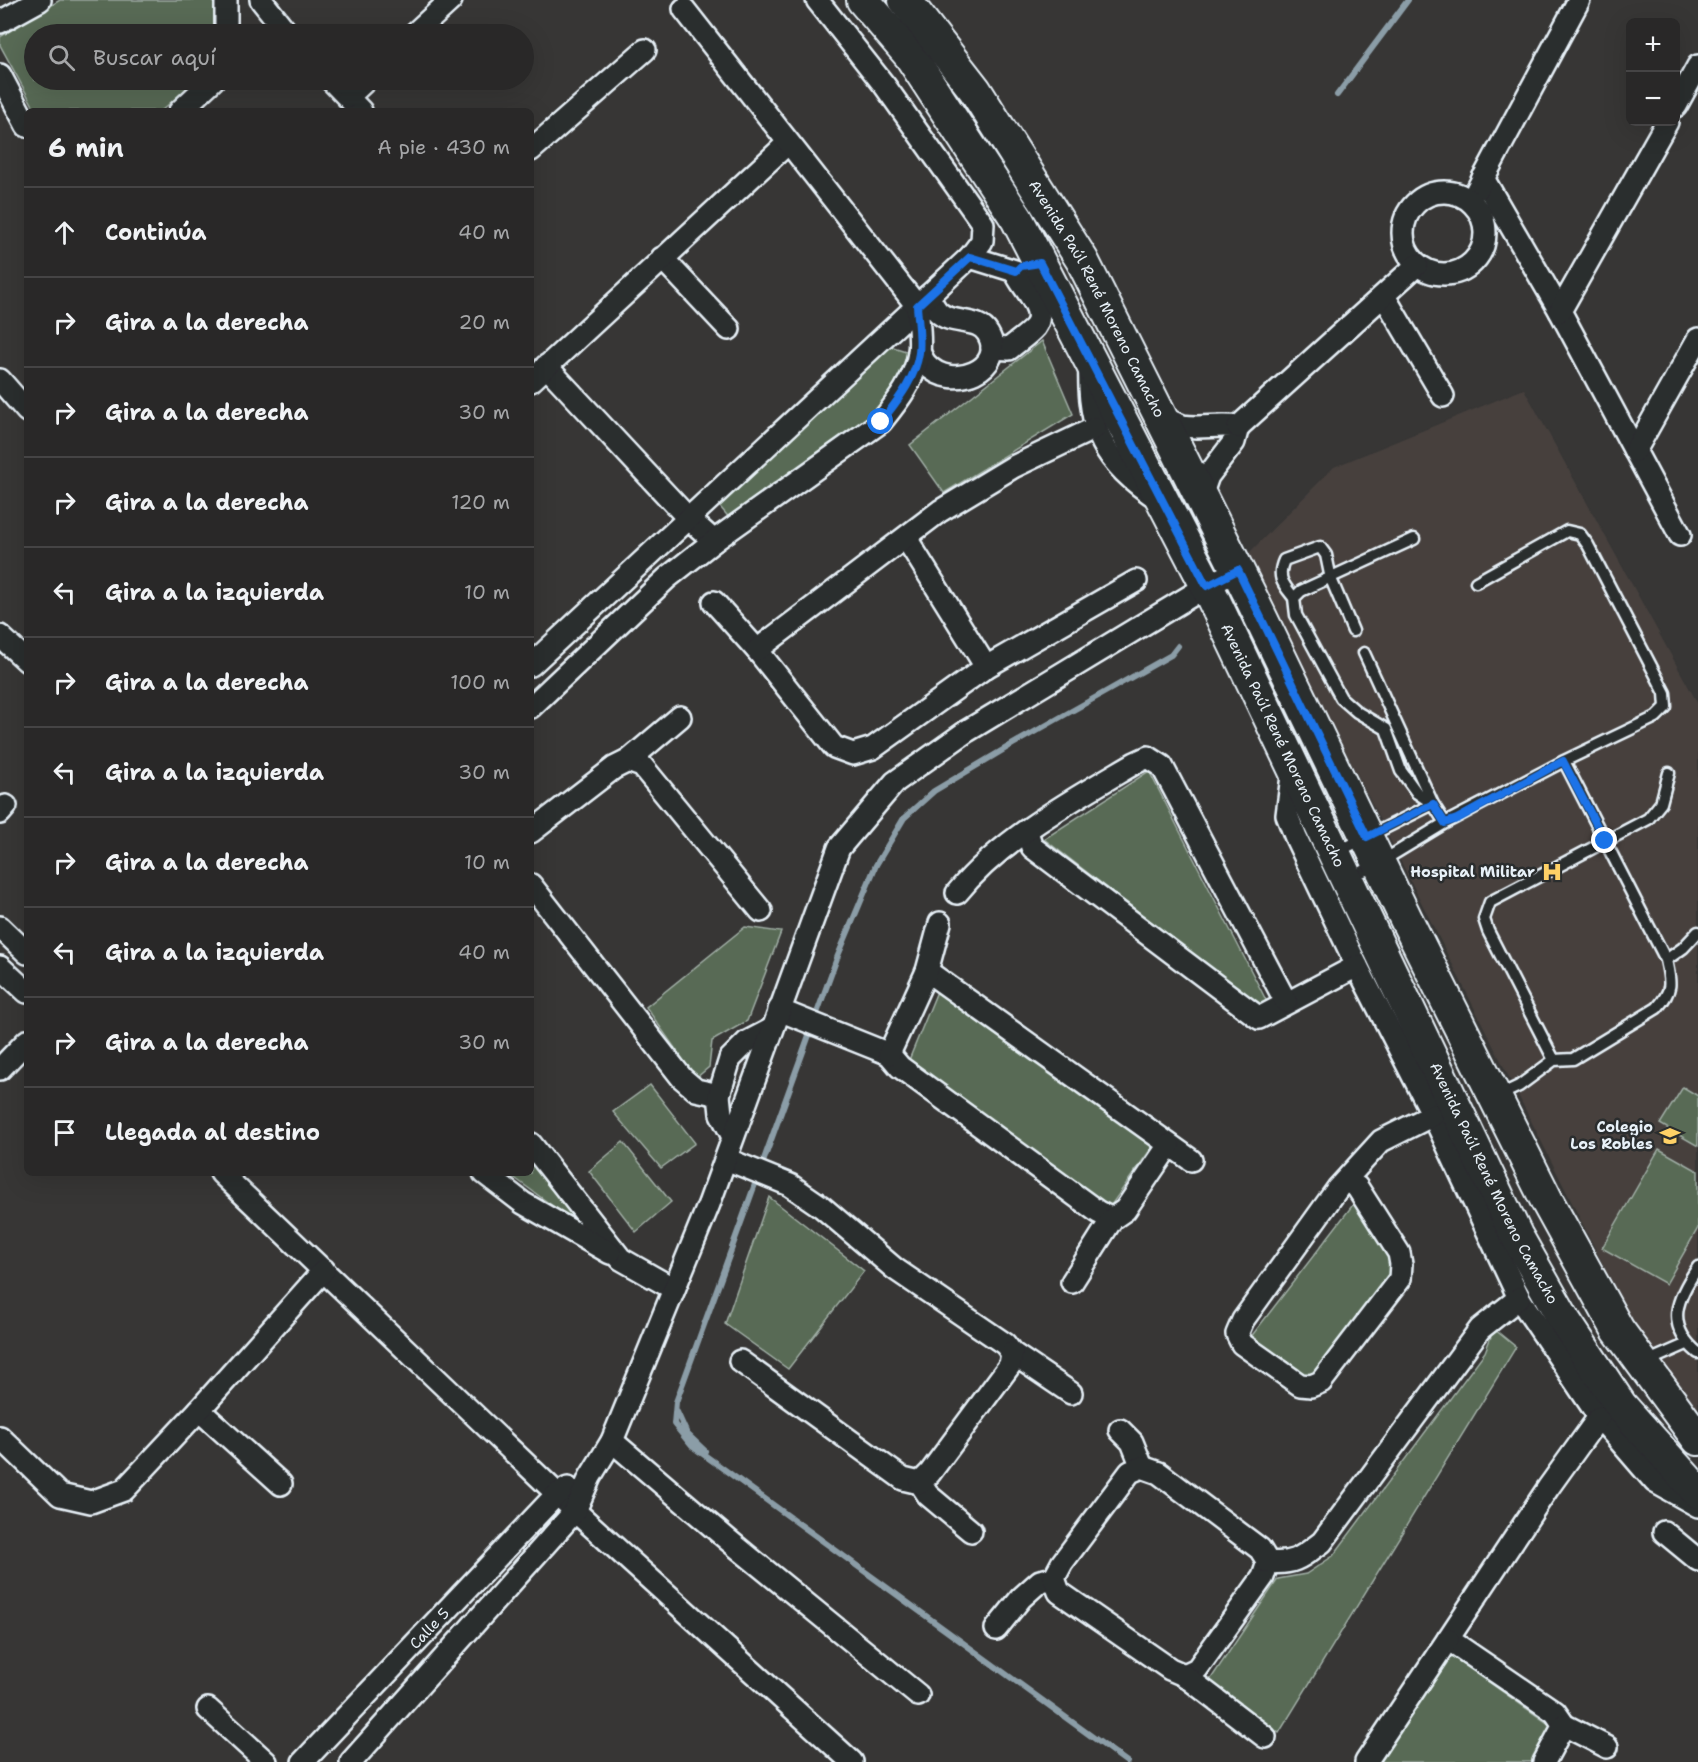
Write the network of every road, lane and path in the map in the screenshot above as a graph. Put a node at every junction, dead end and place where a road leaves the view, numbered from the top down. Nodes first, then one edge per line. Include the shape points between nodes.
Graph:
1 (40, 0) edge
2 (225, 0) edge
3 (261, 0) edge
4 (451, 0) edge
5 (817, 0) edge
6 (863, 0) edge
7 (904, 0) edge
8 (1580, 0) edge
9 (684, 9) dead end
10 (0, 22) edge
11 (226, 24) edge
12 (278, 24) edge
13 (425, 24) edge
14 (645, 50) dead end
15 (1698, 66) edge
16 (0, 75) edge
17 (202, 90) edge
18 (342, 90) edge
19 (361, 90) edge
20 (1680, 99) edge
21 (355, 104) edge
22 (183, 108) edge
23 (24, 120) edge
24 (1665, 126) edge
25 (788, 143) junction
26 (534, 147) edge
27 (1484, 178) junction
28 (1471, 201) junction
29 (970, 257) junction
30 (662, 258) junction
31 (1417, 265) junction
32 (1028, 267) junction
33 (1384, 296) junction
34 (922, 301) junction
35 (1560, 311) junction
36 (729, 329) dead end
37 (1698, 339) edge
38 (993, 348) junction
39 (919, 352) junction
40 (1090, 360) junction
41 (546, 366) junction
42 (534, 378) edge
43 (0, 380) edge
44 (1443, 396) dead end
45 (24, 408) edge
46 (1160, 416) junction
47 (1238, 427) junction
48 (1095, 428) junction
49 (1635, 451) junction
50 (1201, 496) junction
51 (1164, 502) junction
52 (688, 518) junction
53 (1680, 535) dead end
54 (906, 538) junction
55 (1414, 539) dead end
56 (714, 541) junction
57 (1238, 570) junction
58 (1331, 579) junction
59 (1136, 581) dead end
60 (1476, 582) dead end
61 (1207, 586) junction
62 (1294, 598) junction
63 (714, 602) dead end
64 (1353, 631) dead end
65 (0, 636) edge
66 (757, 650) junction
67 (1364, 653) dead end
68 (24, 658) edge
69 (534, 662) edge
70 (986, 667) junction
71 (534, 704) edge
72 (680, 717) dead end
73 (628, 761) junction
74 (1563, 761) junction
75 (1293, 767) junction
76 (1669, 773) dead end
77 (1433, 804) junction
78 (1445, 823) junction
79 (534, 830) edge
80 (1026, 832) junction
81 (1605, 841) junction
82 (1373, 850) junction
83 (1341, 867) junction
84 (534, 889) edge
85 (957, 893) dead end
86 (761, 911) dead end
87 (940, 923) dead end
88 (0, 927) edge
89 (1698, 932) edge
90 (24, 950) edge
91 (1666, 960) junction
92 (1357, 966) junction
93 (0, 967) edge
94 (927, 971) junction
95 (24, 989) edge
96 (1286, 1002) junction
97 (776, 1019) junction
98 (24, 1044) edge
99 (889, 1054) junction
100 (1554, 1060) junction
101 (0, 1069) edge
102 (719, 1095) junction
103 (1495, 1097) junction
104 (1433, 1115) junction
105 (733, 1137) junction
106 (1169, 1145) junction
107 (534, 1148) edge
108 (1191, 1160) dead end
109 (735, 1162) junction
110 (224, 1176) edge
111 (488, 1176) edge
112 (1346, 1181) junction
113 (1112, 1220) junction
114 (621, 1259) junction
115 (1698, 1267) edge
116 (324, 1270) junction
117 (1072, 1282) dead end
118 (674, 1289) junction
119 (1519, 1298) junction
120 (1687, 1344) junction
121 (1012, 1353) junction
122 (1698, 1353) edge
123 (740, 1361) dead end
124 (1642, 1364) junction
125 (1071, 1394) dead end
126 (199, 1410) junction
127 (1599, 1417) junction
128 (1120, 1430) dead end
129 (0, 1437) edge
130 (1698, 1439) edge
131 (612, 1441) junction
132 (1142, 1467) junction
133 (590, 1477) junction
134 (920, 1483) junction
135 (281, 1484) dead end
136 (1698, 1492) edge
137 (557, 1494) junction
138 (1698, 1506) edge
139 (575, 1511) junction
140 (971, 1531) dead end
141 (1664, 1532) dead end
142 (1698, 1560) edge
143 (1268, 1562) junction
144 (1054, 1578) junction
145 (996, 1629) dead end
146 (1448, 1639) junction
147 (1184, 1675) junction
148 (918, 1695) dead end
149 (208, 1709) dead end
150 (1564, 1725) junction
151 (1265, 1737) dead end
152 (1607, 1747) dead end
153 (266, 1762) edge
154 (303, 1762) edge
155 (351, 1762) edge
156 (852, 1762) edge
157 (1366, 1762) edge
158 (1544, 1762) edge

1 - 10 street
2 - 11 street
3 - 12 street
4 - 13 street
5 - 29 street via 885,86 983,224 982,241
6 - 32 main road, Avenida Paúl René Moreno Camacho via 910,55 1017,219
7 - 46 main road, Avenida Paúl René Moreno Camacho via 975,90 1082,260
8 - 27 street
9 - 25 street
14 - 26 street
15 - 20 street
16 - 23 street
17 - 22 street
18 - 21 street
19 - 21 street
24 - 35 street
25 - 30 street
25 - 34 street
27 - 28 street
27 - 35 street
28 - 31 street via 1457,193 1441,191 1412,206 1404,221 1402,237
28 - 31 street via 1486,230 1484,246 1476,260 1447,275 1431,273
29 - 32 street
29 - 34 street
30 - 36 street
30 - 41 street
31 - 33 street
32 - 38 street via 1019,280 1036,306 1039,319 1009,349
32 - 40 main road, Avenida Paúl René Moreno Camacho
33 - 44 street
33 - 47 street
34 - 38 street via 952,319 976,323 988,333
34 - 39 street
34 - 52 street
35 - 49 street
37 - 49 street
38 - 39 street via 987,363 970,376 955,378 926,364
39 - 56 street via 915,370 881,422
40 - 48 street via 1088,394
40 - 51 main road, Avenida Paúl René Moreno Camacho
41 - 42 street
41 - 52 street
43 - 45 street
46 - 47 street via 1181,425
46 - 50 main road, Avenida Paúl René Moreno Camacho
47 - 50 street via 1234,442 1208,476
48 - 51 street via 1112,458 1136,484
48 - 54 street via 1013,466 940,511
49 - 53 street
50 - 57 main road, Avenida Paúl René Moreno Camacho
51 - 61 main road, Avenida Paúl René Moreno Camacho
52 - 56 street
52 - 69 street
54 - 66 street
54 - 70 street
55 - 58 lane
56 - 71 street via 667,578
57 - 61 street, Calle 5
57 - 82 main road, Avenida Paúl René Moreno Camacho
58 - 62 lane via 1301,591
58 - 62 lane via 1326,555 1320,547 1284,560 1280,570 1282,583
58 - 64 lane
59 - 70 street
60 - 74 lane via 1567,531 1580,534 1665,693 1666,707 1656,717
61 - 75 main road, Avenida Paúl René Moreno Camacho
61 - 97 street, Calle 5 via 968,730 895,782 839,848
62 - 77 lane via 1296,615 1341,698 1386,729 1401,771 1417,794
63 - 66 street
65 - 68 street
66 - 70 street via 834,747 853,754 873,748
67 - 77 lane
72 - 73 street
73 - 79 street
73 - 86 street via 642,766
74 - 78 lane
74 - 81 lane
75 - 83 main road, Avenida Paúl René Moreno Camacho
75 - 92 street via 1287,814
76 - 81 lane via 1660,803 1648,819
77 - 78 lane
77 - 82 lane
78 - 82 lane
80 - 85 street via 974,872
80 - 96 street via 1032,847 1259,1018
80 - 96 street via 1042,818 1135,763 1148,757 1162,766
81 - 91 lane
81 - 100 lane via 1490,902 1484,919
82 - 83 lane
82 - 83 lane
82 - 103 main road, Avenida Paúl René Moreno Camacho
83 - 136 main road, Avenida Paúl René Moreno Camacho via 1516,1235 1564,1320 1621,1407
84 - 102 street via 682,1078 696,1090
87 - 94 street
88 - 90 street
89 - 91 lane
91 - 100 lane via 1671,984 1667,998 1657,1008 1573,1059
92 - 96 street
92 - 104 street
93 - 95 street
94 - 99 street
94 - 106 street
97 - 99 street via 803,1020
97 - 102 street via 730,1059
97 - 105 street, Calle 5
98 - 101 street
99 - 113 street via 900,1067
100 - 103 lane via 1519,1086
102 - 105 street via 721,1114
103 - 124 main road, Avenida Paúl René Moreno Camacho via 1618,1330
104 - 112 street via 1381,1141
104 - 119 street
105 - 109 street, Calle 5
106 - 108 street
106 - 113 street via 1125,1210
107 - 114 street
109 - 118 street, Calle 5
109 - 121 street via 790,1185 822,1207 895,1269 1005,1344
110 - 116 street
111 - 114 street via 523,1203
112 - 112 street via 1243,1320 1237,1334 1242,1344 1300,1385 1321,1382 1400,1280 1399,1253 1357,1187
113 - 117 street
114 - 118 street
115 - 120 lane via 1678,1303 1676,1323
116 - 126 street
116 - 137 street
118 - 131 street, Calle 5
119 - 127 street
119 - 143 street via 1480,1329 1322,1542 1299,1559 1282,1564
120 - 122 lane
120 - 124 lane
121 - 125 street
121 - 134 street via 1010,1365
123 - 134 street via 903,1479
124 - 130 main road, Avenida Paúl René Moreno Camacho
126 - 129 street via 124,1490 91,1502 60,1495
126 - 135 street
127 - 138 street via 1655,1482
127 - 146 street
128 - 132 street via 1132,1442
131 - 133 street, Calle 5
131 - 148 street
132 - 143 street via 1159,1473 1260,1549
132 - 144 street via 1130,1472
133 - 137 street, Calle 5
133 - 139 street, Calle 5
134 - 140 street via 928,1496
137 - 139 street
137 - 154 street, Calle 5
139 - 155 street, Calle 5
139 - 156 street
141 - 142 street
143 - 147 street via 1263,1577 1197,1669
144 - 145 street via 1040,1581
144 - 147 street via 1059,1592
146 - 150 street via 1555,1712
146 - 157 street
147 - 151 street
149 - 153 street
150 - 152 street
150 - 158 street

